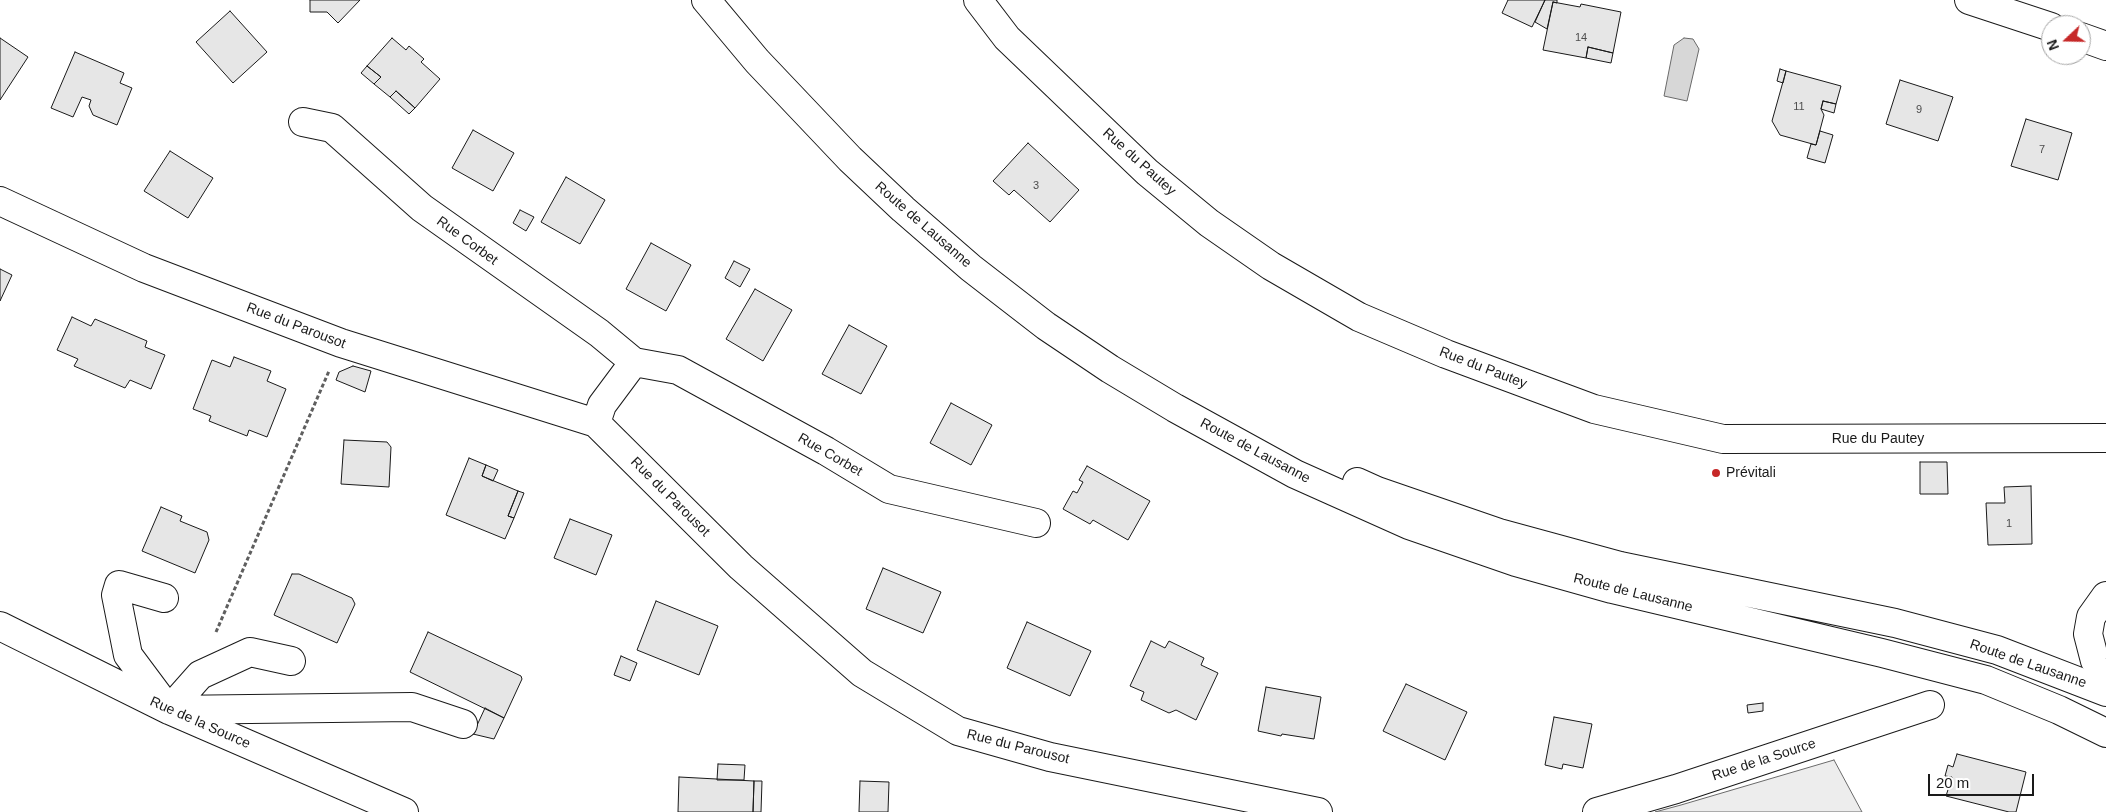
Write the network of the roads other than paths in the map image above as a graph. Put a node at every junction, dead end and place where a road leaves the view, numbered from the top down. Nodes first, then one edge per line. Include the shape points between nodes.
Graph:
1 (706, 0) edge
2 (978, 0) edge
3 (1969, 0) edge
4 (2041, 24) edge
5 (2091, 41) edge
6 (2106, 46) edge
7 (303, 122) dead end
8 (0, 201) edge
9 (634, 362) junction
10 (1175, 408) junction
11 (596, 423) junction
12 (2106, 438) edge
13 (1036, 523) dead end
14 (2106, 596) edge
15 (164, 598) dead end
16 (0, 626) edge
17 (291, 661) dead end
18 (2106, 674) edge
19 (2106, 692) edge
20 (1930, 705) dead end
21 (169, 710) junction
22 (462, 724) dead end
23 (2106, 733) edge
24 (404, 812) edge
25 (1318, 812) edge
26 (1597, 812) edge

1 - 10 street, Route de Lausanne via 807,115 903,209 971,268 1046,326
2 - 12 street, Rue du Pautey via 1007,38 1147,172 1209,223 1271,266 1359,317 1446,354 1594,409 1723,439
3 - 4 street
5 - 6 street
7 - 9 street, Rue Corbet via 332,128 422,208 599,333
8 - 11 street, Rue du Parousot via 144,268 341,343
9 - 11 street via 602,405
9 - 13 street, Rue Corbet via 678,370 889,489
10 - 19 street, Route de Lausanne via 1280,446 1377,491 1498,533 1620,566 1895,623 1997,650
10 - 23 street, Route de Lausanne via 1295,474 1409,525 1516,562 1612,589 1986,680
11 - 25 street, Rue du Parousot via 741,567 862,674 958,732 1050,757
14 - 18 street via 2091,617 2088,634 2096,661
15 - 21 street via 119,585 116,595 128,655
16 - 21 street, Rue de la Source
17 - 21 street via 250,652 200,674
20 - 26 street, Rue de la Source
21 - 22 street via 412,707
21 - 24 street, Rue de la Source

